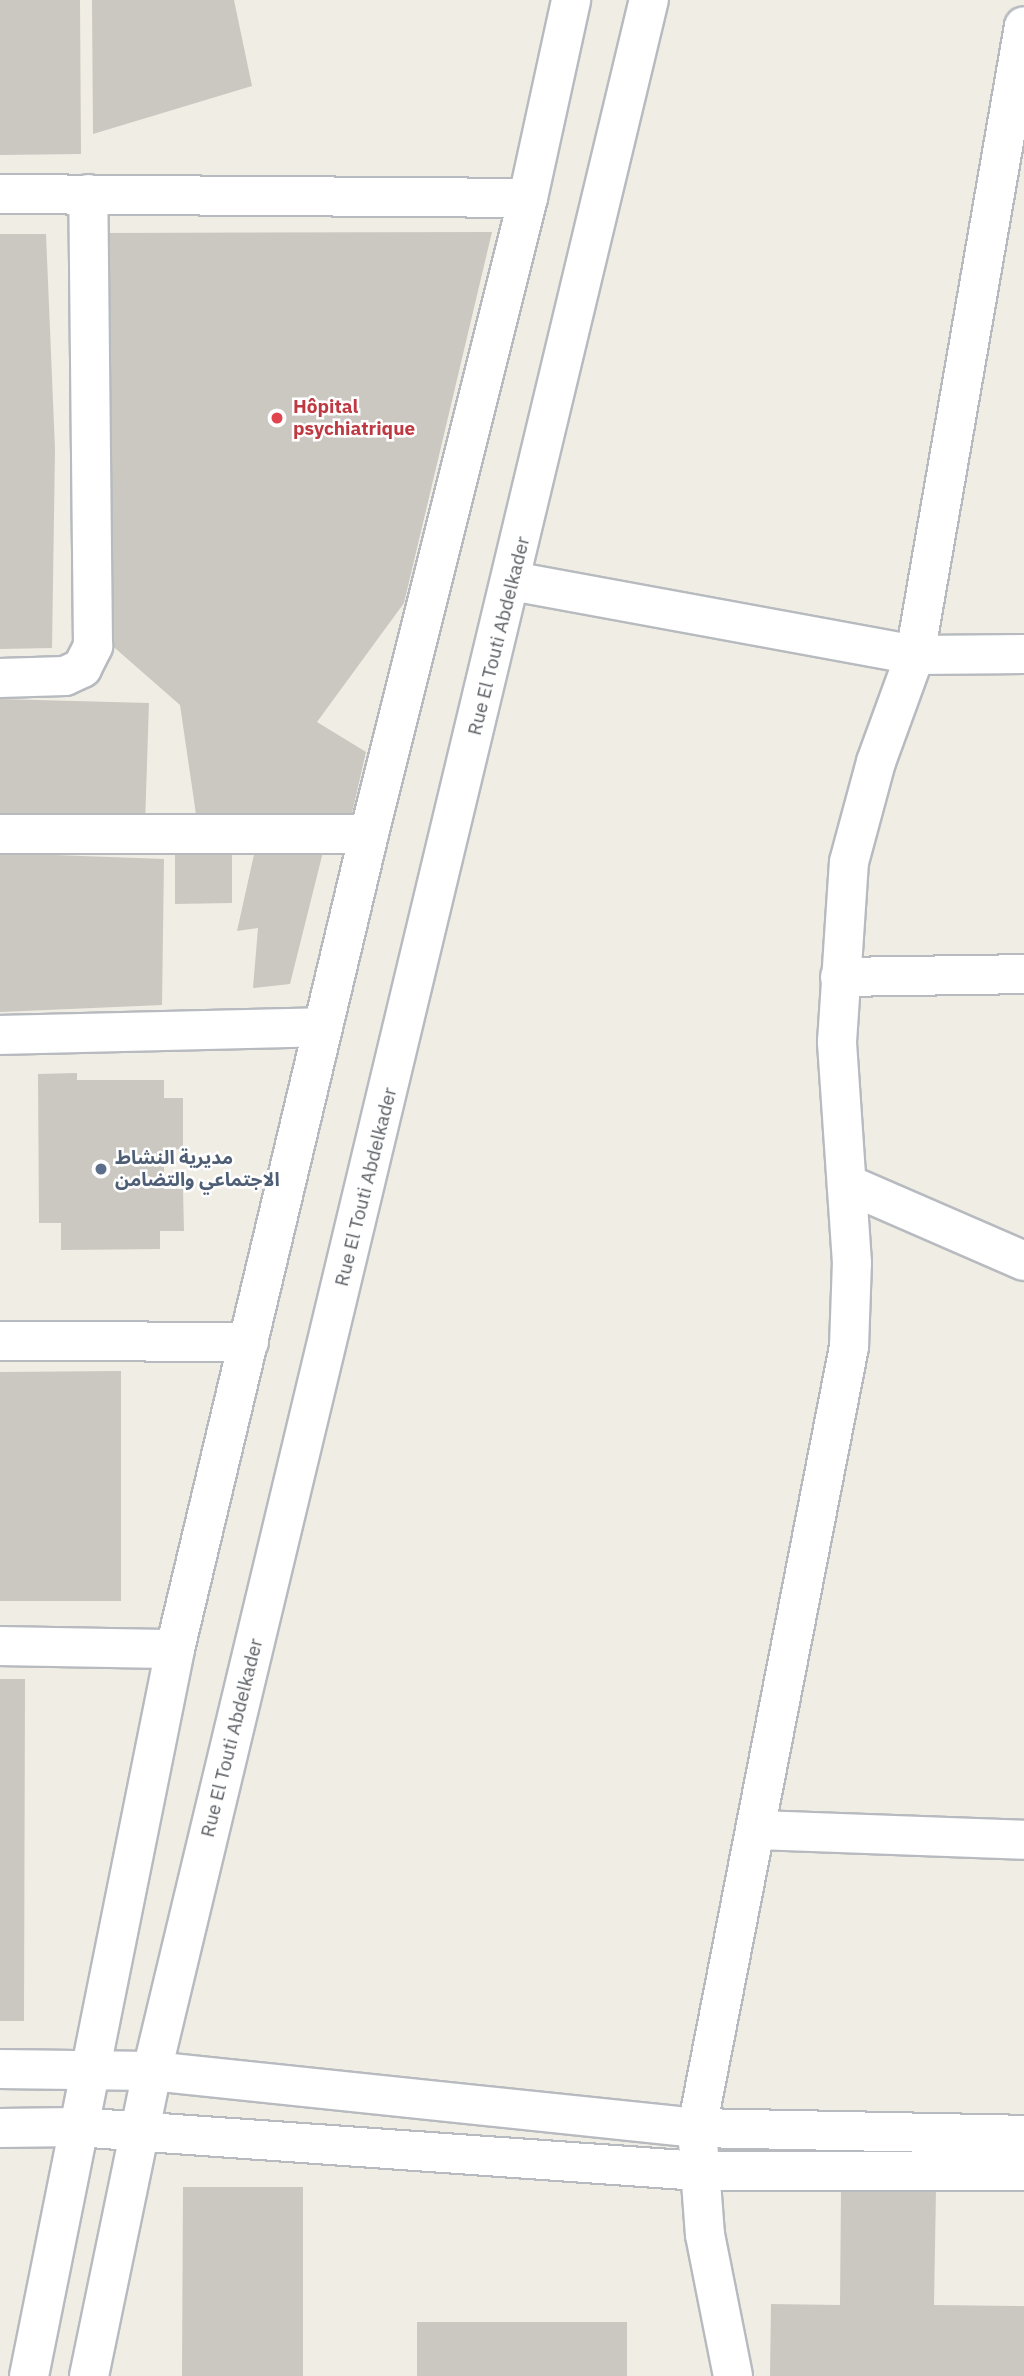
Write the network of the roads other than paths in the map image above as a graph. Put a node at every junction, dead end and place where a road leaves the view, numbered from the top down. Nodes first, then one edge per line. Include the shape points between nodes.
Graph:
1 (571, 0) edge
2 (649, 0) edge
3 (1024, 26) edge
4 (0, 194) edge
5 (89, 194) junction
6 (528, 198) junction
7 (512, 581) junction
8 (1024, 654) edge
9 (915, 655) junction
10 (0, 678) edge
11 (0, 834) edge
12 (369, 834) junction
13 (1024, 974) edge
14 (840, 977) junction
15 (322, 1027) junction
16 (0, 1035) edge
17 (847, 1184) junction
18 (1024, 1261) edge
19 (0, 1342) edge
20 (249, 1342) junction
21 (0, 1646) edge
22 (175, 1649) junction
23 (757, 1830) junction
24 (1024, 1840) edge
25 (89, 2068) junction
26 (0, 2069) edge
27 (152, 2071) junction
28 (76, 2127) junction
29 (698, 2128) junction
30 (0, 2129) edge
31 (138, 2133) junction
32 (1024, 2135) edge
33 (699, 2171) junction
34 (1024, 2171) edge
35 (29, 2376) edge
36 (89, 2376) edge
37 (733, 2376) edge

1 - 6 street
2 - 7 street, Rue El Touti Abdelkader
3 - 9 street
4 - 5 street
5 - 6 street
5 - 10 street via 93,646 82,668 65,676
6 - 12 street
7 - 9 street
7 - 27 street, Rue El Touti Abdelkader
8 - 9 street
9 - 14 street via 876,762 849,862
11 - 12 street
12 - 15 street
13 - 14 street
14 - 17 street via 837,1042
15 - 16 street
15 - 20 street
17 - 18 street
17 - 23 street via 852,1263 849,1347
19 - 20 street
20 - 22 street
21 - 22 street
22 - 25 street
23 - 24 street
23 - 29 street
25 - 26 street
25 - 27 street
25 - 28 street
27 - 29 street
27 - 31 street, Rue El Touti Abdelkader
28 - 30 street
28 - 31 street
28 - 35 street
29 - 32 street
29 - 33 street
31 - 33 street
31 - 36 street, Rue El Touti Abdelkader
33 - 34 street
33 - 37 street via 705,2235

